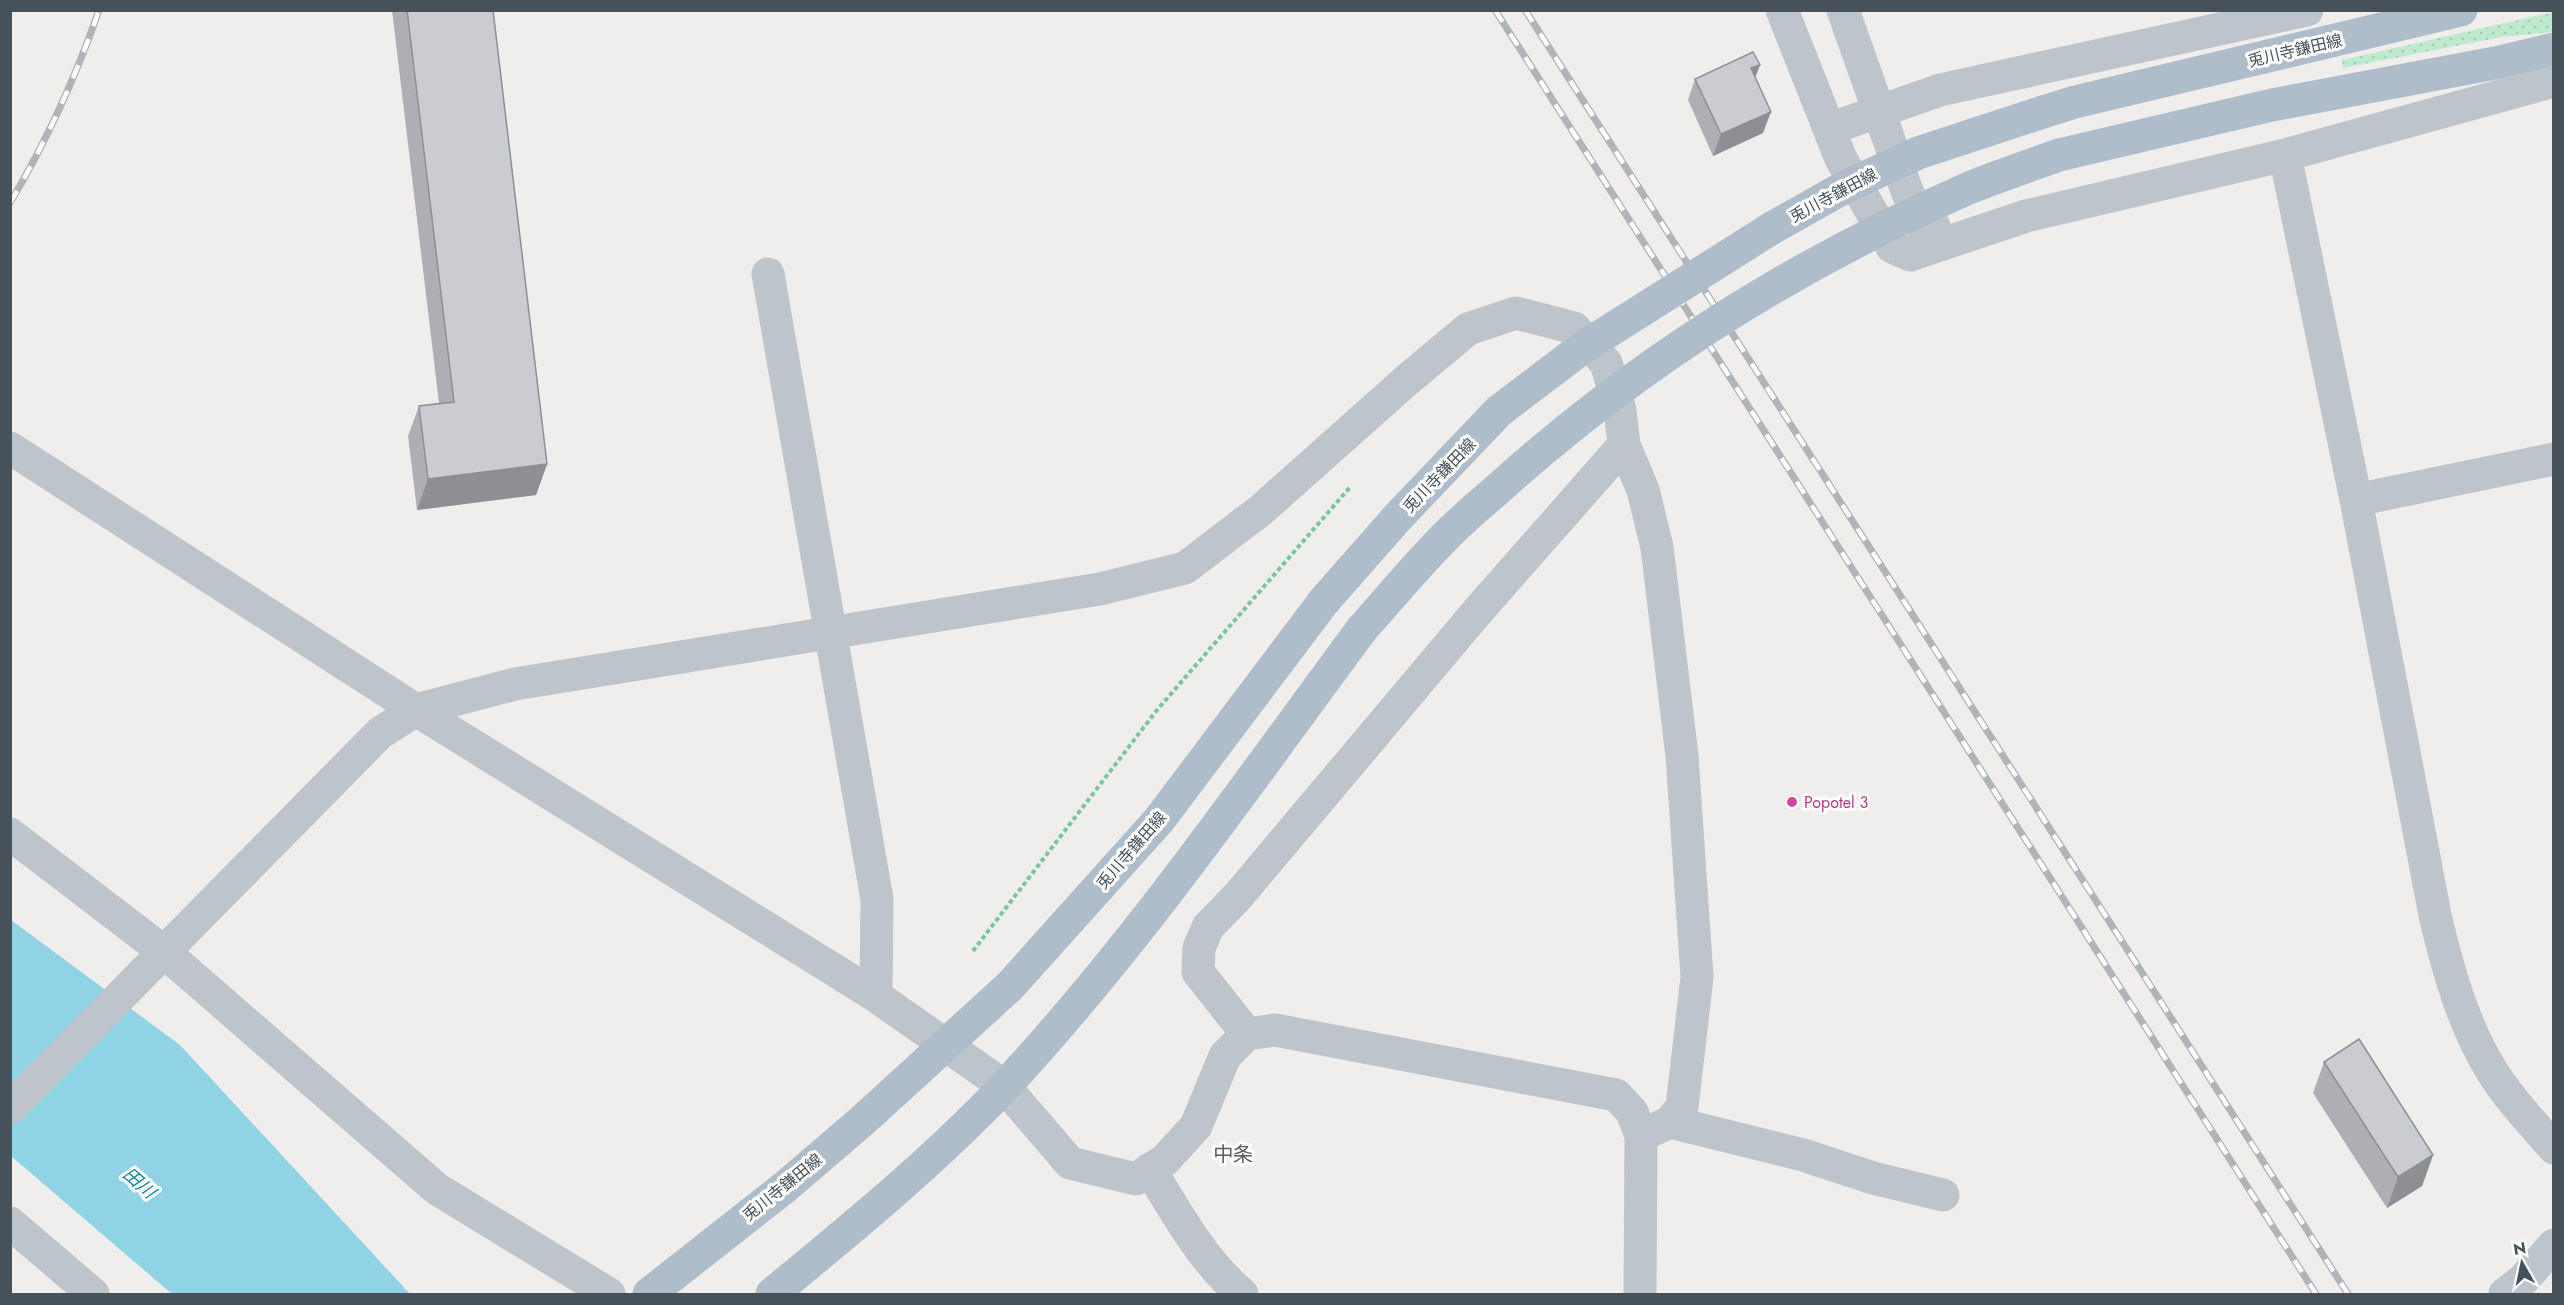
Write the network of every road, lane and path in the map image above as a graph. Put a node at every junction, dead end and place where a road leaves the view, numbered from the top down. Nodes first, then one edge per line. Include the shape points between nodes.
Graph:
1 (2307, 10) edge
2 (2461, 10) edge
3 (1844, 13) edge
4 (2257, 15) edge
5 (1787, 23) edge
6 (2553, 49) edge
7 (2553, 81) edge
8 (1879, 111) junction
9 (1829, 129) junction
10 (2284, 155) junction
11 (768, 274) dead end
12 (1624, 445) junction
13 (10, 448) edge
14 (2553, 459) edge
15 (1353, 483) dead end
16 (2356, 500) junction
17 (831, 634) junction
18 (416, 710) junction
19 (10, 834) edge
20 (973, 951) dead end
21 (157, 957) junction
22 (876, 996) junction
23 (1247, 1034) junction
24 (944, 1046) junction
25 (1004, 1086) junction
26 (10, 1108) edge
27 (1670, 1122) junction
28 (1641, 1136) junction
29 (2553, 1148) edge
30 (1150, 1169) junction
31 (1943, 1195) dead end
32 (10, 1223) edge
33 (2553, 1245) edge
34 (93, 1294) edge
35 (609, 1294) edge
36 (649, 1294) edge
37 (772, 1294) edge
38 (1242, 1294) edge
39 (1640, 1294) edge
40 (2505, 1294) edge

1 - 4 street
2 - 24 main road, 兎川寺鎌田線, bridge via 2075,102 1918,153 1843,188 1772,228 1582,348 1499,411 1397,518 1324,601 1159,820 1010,986
3 - 8 street
4 - 8 street via 1940,90
5 - 9 street
6 - 25 main road, bridge via 2272,105 2059,155 1911,214 1793,276 1685,343 1548,445 1444,537 1362,629 1127,946
7 - 10 street
8 - 9 street
8 - 10 street via 1923,229 2255,141
9 - 10 street via 1841,159 1892,247 1910,255 2026,216
10 - 16 street
11 - 17 street
12 - 17 street via 1620,411 1606,363 1574,328 1516,313 1468,329 1261,510 1185,568 1100,589
12 - 23 street via 1208,927 1199,948 1198,972
12 - 27 street via 1643,489 1657,547 1684,779 1697,977 1682,1107
13 - 18 street
14 - 16 street
15 - 20 path via 1158,710
16 - 29 street via 2434,915 2450,979 2493,1074
17 - 18 street via 515,684
17 - 22 street via 877,898
18 - 21 street via 380,733
18 - 22 street
19 - 21 street
21 - 26 street
21 - 35 street via 436,1189
22 - 24 street
23 - 28 street via 1275,1030 1616,1095 1632,1112
23 - 30 street via 1225,1056 1196,1126 1165,1160
24 - 25 street
24 - 36 main road, 兎川寺鎌田線 via 785,1187
25 - 30 street via 1070,1163 1136,1179
25 - 37 main road via 904,1184
27 - 28 street
27 - 31 street
28 - 39 street
30 - 38 street via 1179,1217 1228,1283
32 - 34 street
33 - 40 street via 2523,1280

